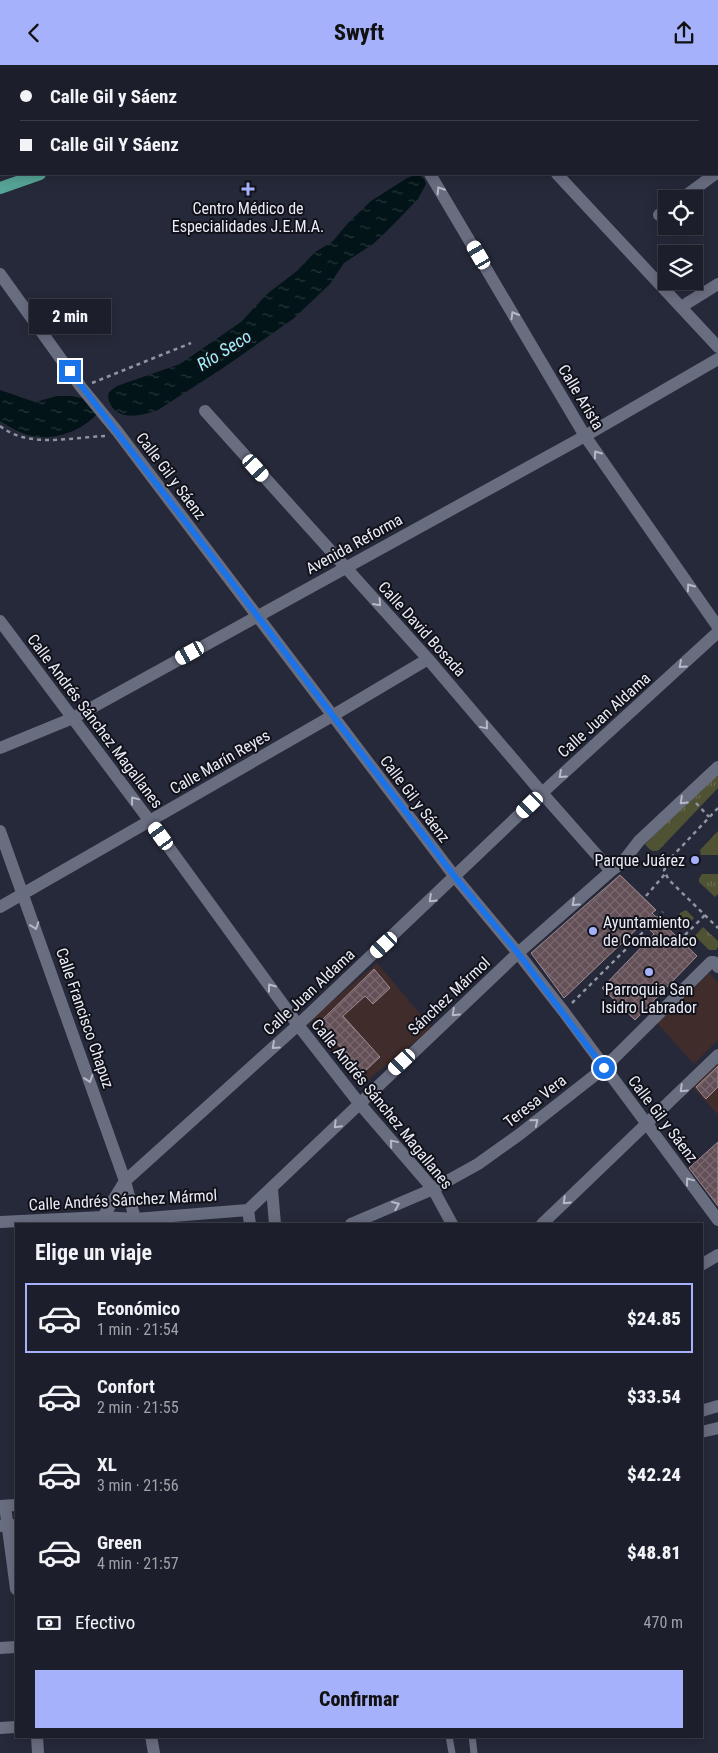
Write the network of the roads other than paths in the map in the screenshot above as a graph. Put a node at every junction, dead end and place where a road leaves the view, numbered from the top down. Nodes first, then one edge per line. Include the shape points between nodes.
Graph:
1 (37, 175) edge
2 (431, 175) edge
3 (559, 175) edge
4 (713, 175) edge
5 (0, 188) edge
6 (693, 190) edge
7 (0, 274) edge
8 (718, 284) edge
9 (681, 307) junction
10 (718, 347) edge
11 (718, 359) edge
12 (205, 411) dead end
13 (585, 435) junction
14 (346, 567) junction
15 (257, 615) junction
16 (0, 621) edge
17 (718, 627) edge
18 (718, 632) edge
19 (428, 659) junction
20 (332, 716) junction
21 (73, 719) junction
22 (0, 749) edge
23 (718, 767) edge
24 (542, 793) junction
25 (149, 820) junction
26 (0, 831) edge
27 (611, 871) junction
28 (455, 877) junction
29 (24, 893) junction
30 (0, 907) edge
31 (518, 953) junction
32 (714, 964) edge
33 (298, 1025) junction
34 (718, 1055) edge
35 (604, 1068) junction
36 (359, 1103) junction
37 (646, 1124) junction
38 (126, 1181) junction
39 (272, 1189) junction
40 (432, 1189) junction
41 (248, 1210) junction
42 (103, 1217) junction
43 (135, 1219) junction
44 (718, 1220) edge
45 (0, 1222) edge
46 (250, 1223) edge
47 (275, 1223) edge
48 (353, 1223) edge
49 (451, 1223) edge
50 (543, 1223) edge
51 (718, 1255) edge
52 (703, 1264) edge
53 (718, 1407) edge
54 (703, 1411) edge
55 (718, 1428) edge
56 (703, 1432) edge
57 (7, 1506) edge
58 (8, 1525) edge
59 (15, 1581) edge
60 (15, 1647) edge
61 (0, 1648) edge
62 (15, 1727) edge
63 (0, 1728) edge
64 (37, 1738) edge
65 (151, 1738) edge
66 (450, 1738) edge
67 (472, 1738) edge
68 (38, 1753) edge
69 (154, 1753) edge
70 (452, 1753) edge
71 (474, 1753) edge

1 - 5 main road
13 -> 2 street, Calle Arista
3 - 9 street
4 - 6 street
7 - 15 street, Calle Gil y Sáenz via 85,392
8 - 9 street
9 - 10 street
11 - 13 street, Avenida Reforma
12 - 14 street, Calle David Bosada
13 - 14 street, Avenida Reforma
17 -> 13 street, Calle Arista
14 - 15 street, Avenida Reforma
14 -> 19 street, Calle David Bosada
15 - 20 street, Calle Gil y Sáenz
15 - 21 street, Avenida Reforma
16 - 21 street, Calle Andrés Sánchez Magallanes
18 -> 24 street, Calle Juan Aldama
19 - 20 street, Calle Marín Reyes
19 -> 24 street, Calle David Bosada
20 - 25 street, Calle Marín Reyes
20 - 28 street, Calle Gil y Sáenz
21 - 22 street, Avenida Reforma
25 -> 21 street, Calle Andrés Sánchez Magallanes
23 -> 27 street, Sánchez Mármol
24 - 27 street, Calle David Bosada
24 - 28 street, Calle Juan Aldama
25 - 29 street, Calle Marín Reyes
33 -> 25 street, Calle Andrés Sánchez Magallanes
26 - 29 street, Calle Francisco Chapuz
27 -> 31 street, Sánchez Mármol
28 - 31 street, Calle Gil y Sáenz
28 -> 33 street, Calle Juan Aldama
29 - 30 street, Calle Marín Reyes
29 -> 38 street, Calle Francisco Chapuz
31 - 35 street, Calle Gil y Sáenz
31 -> 36 street, Sánchez Mármol
32 - 35 street, Teresa Vera
33 - 36 street, Calle Andrés Sánchez Magallanes
33 -> 38 street, Calle Juan Aldama
34 -> 37 street
35 - 37 street, Calle Gil y Sáenz
40 -> 35 street, Teresa Vera via 478,1164
36 -> 39 street, Sánchez Mármol
40 -> 36 street, Calle Andrés Sánchez Magallanes
44 -> 37 street, Calle Gil y Sáenz
37 -> 50 street
38 - 42 street, Calle Juan Aldama
38 - 43 street, Calle Francisco Chapuz
39 - 41 street, Sánchez Mármol
39 - 47 street
48 -> 40 street, Teresa Vera
40 - 49 street, Calle Andrés Sánchez Magallanes
41 - 43 street, Calle Andrés Sánchez Mármol
41 - 46 street
42 - 43 street, Calle Andrés Sánchez Mármol
42 - 45 street, Calle Andrés Sánchez Mármol
51 - 52 street
53 - 54 street
55 - 56 street
57 - 58 street
58 - 59 street
60 - 61 street
62 - 63 street
64 - 68 street
65 - 69 street
66 - 70 lane
67 - 71 lane

